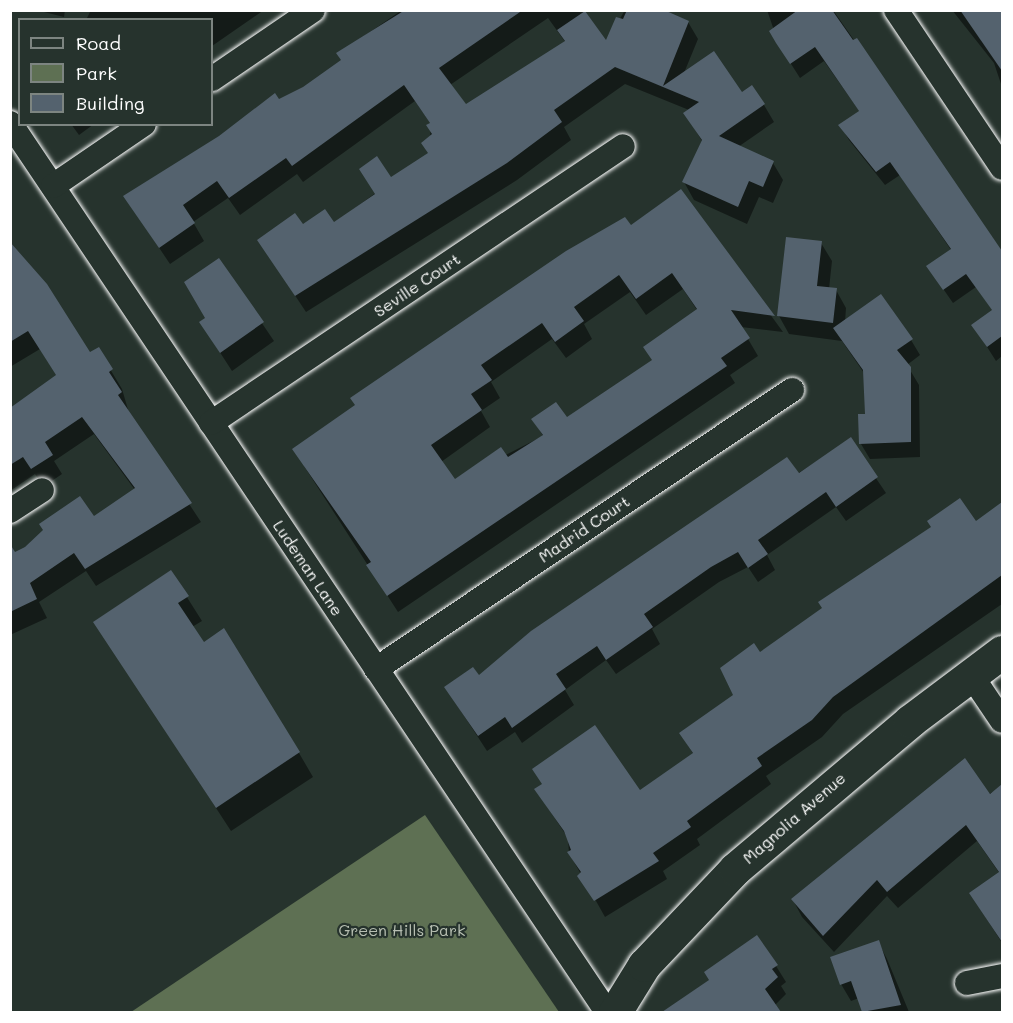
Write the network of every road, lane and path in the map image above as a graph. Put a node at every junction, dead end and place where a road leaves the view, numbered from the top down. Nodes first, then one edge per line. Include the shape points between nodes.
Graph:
1 (313, 10) edge
2 (897, 10) edge
3 (213, 78) edge
4 (10, 123) edge
5 (141, 126) edge
6 (623, 146) dead end
7 (1002, 168) edge
8 (53, 186) junction
9 (792, 390) dead end
10 (211, 423) junction
11 (42, 490) dead end
12 (10, 511) edge
13 (1002, 652) edge
14 (376, 669) junction
15 (972, 675) junction
16 (1002, 721) edge
17 (1002, 976) edge
18 (967, 983) dead end
19 (607, 1012) edge
20 (615, 1012) edge

1 - 3 street
2 - 7 street
4 - 8 street, Ludeman Lane
5 - 8 street
6 - 10 street, Seville Court
8 - 10 street, Ludeman Lane
9 - 14 street, Madrid Court
10 - 14 street, Ludeman Lane
11 - 12 street
13 - 15 main road, Magnolia Avenue
14 - 19 street, Ludeman Lane
15 - 16 street
15 - 20 main road, Magnolia Avenue via 735,869 644,966
17 - 18 street

